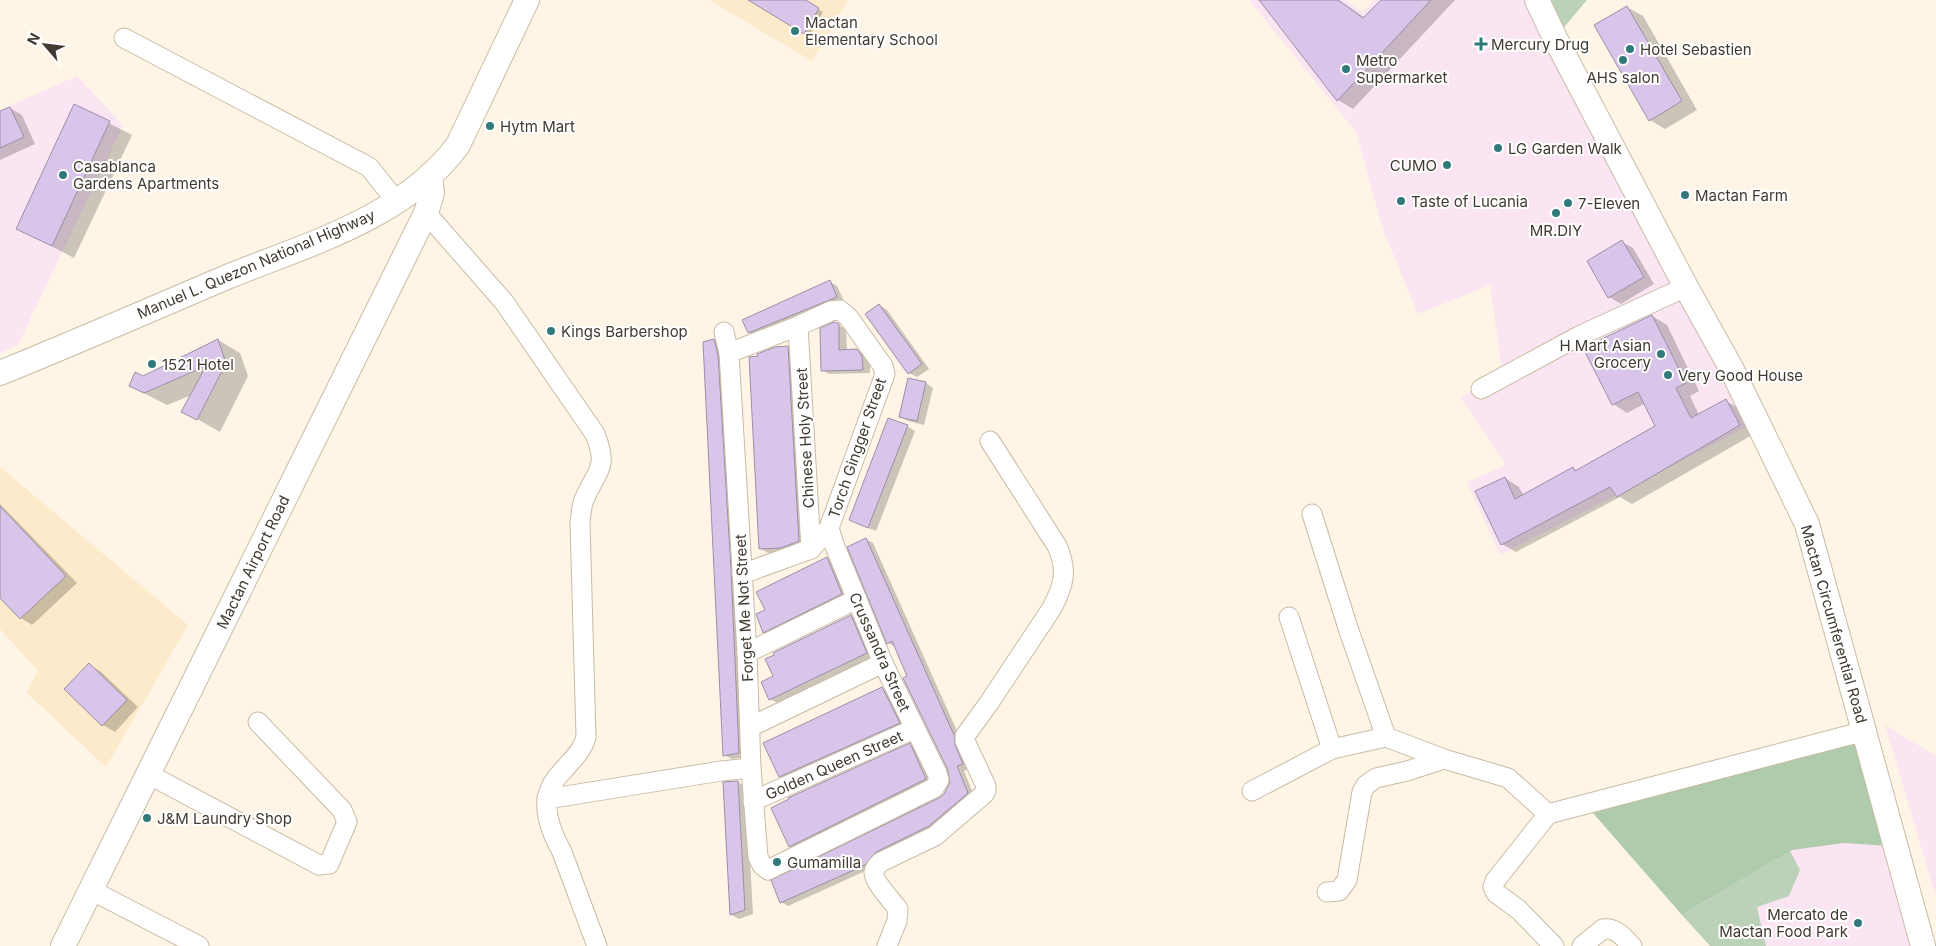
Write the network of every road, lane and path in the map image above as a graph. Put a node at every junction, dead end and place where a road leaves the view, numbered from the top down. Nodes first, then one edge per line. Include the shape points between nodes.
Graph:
1 (528, 0) edge
2 (1537, 0) edge
3 (124, 38) dead end
4 (430, 175) junction
5 (397, 202) junction
6 (426, 213) junction
7 (1686, 287) junction
8 (798, 326) junction
9 (724, 332) dead end
10 (729, 353) junction
11 (0, 374) edge
12 (1481, 389) dead end
13 (990, 441) dead end
14 (1312, 514) dead end
15 (829, 528) junction
16 (811, 549) junction
17 (742, 574) junction
18 (857, 600) junction
19 (1289, 617) dead end
20 (747, 653) junction
21 (883, 662) junction
22 (258, 722) dead end
23 (750, 727) junction
24 (914, 729) junction
25 (1864, 730) junction
26 (1386, 737) junction
27 (1332, 749) junction
28 (1444, 759) junction
29 (751, 768) junction
30 (148, 774) junction
31 (1252, 791) dead end
32 (547, 799) junction
33 (753, 802) junction
34 (1548, 814) junction
35 (777, 867) joint
36 (91, 890) junction
37 (1327, 892) dead end
38 (590, 944) edge
39 (63, 946) edge
40 (199, 946) edge
41 (888, 946) edge
42 (1554, 946) edge
43 (1582, 946) edge
44 (1632, 946) edge
45 (1923, 946) edge

1 - 4 main road, Manuel L. Quezon National Highway via 458,145
2 - 7 main road, Mactan Circumferential Road
3 - 5 street via 369,168
4 - 5 main road, Manuel L. Quezon National Highway
4 - 6 main road, Mactan Airport Road via 432,193
5 - 11 main road, Manuel L. Quezon National Highway via 333,234
6 - 30 main road, Mactan Airport Road
6 - 32 street via 504,302 594,434 602,451 601,468 583,502 580,523 586,737 580,751 552,784
7 - 12 street via 1579,336
7 - 25 main road, Mactan Circumferential Road via 1730,366 1807,524
8 - 10 street
8 - 15 street, Torch Gingger Street via 831,310 840,310 883,366 885,374
8 - 16 street, Chinese Holy Street
9 - 10 street, Forget Me Not Street
10 - 17 street, Forget Me Not Street
13 - 41 street via 1057,546 1063,560 1064,576 1052,608 965,736 986,791 935,836 881,862 875,869 878,882 898,909
14 - 26 street
15 - 16 street
15 - 18 street, Crussandra Street
16 - 17 street
17 - 20 street, Forget Me Not Street
18 - 20 street
18 - 21 street, Crussandra Street
19 - 27 street
20 - 23 street, Forget Me Not Street
21 - 23 street
21 - 24 street, Crussandra Street
22 - 30 street via 342,810 347,822 329,864 319,865
23 - 29 street, Forget Me Not Street
24 - 33 street, Golden Queen Street
24 - 35 street, Crussandra Street via 937,773 939,780 934,788
25 - 34 street
25 - 45 main road, Mactan Circumferential Road
26 - 27 street
26 - 28 street
27 - 31 street
28 - 34 street via 1508,778
28 - 37 street via 1376,778 1366,785 1362,792 1347,880 1339,892
29 - 32 street
29 - 33 street, Forget Me Not Street
30 - 36 main road, Mactan Airport Road
32 - 38 street via 547,817 562,852
33 - 35 street, Forget Me Not Street via 758,857 768,870
34 - 42 street via 1493,887 1496,894 1520,910
36 - 39 main road, Mactan Airport Road
36 - 40 street
43 - 44 street via 1607,928 1619,933

